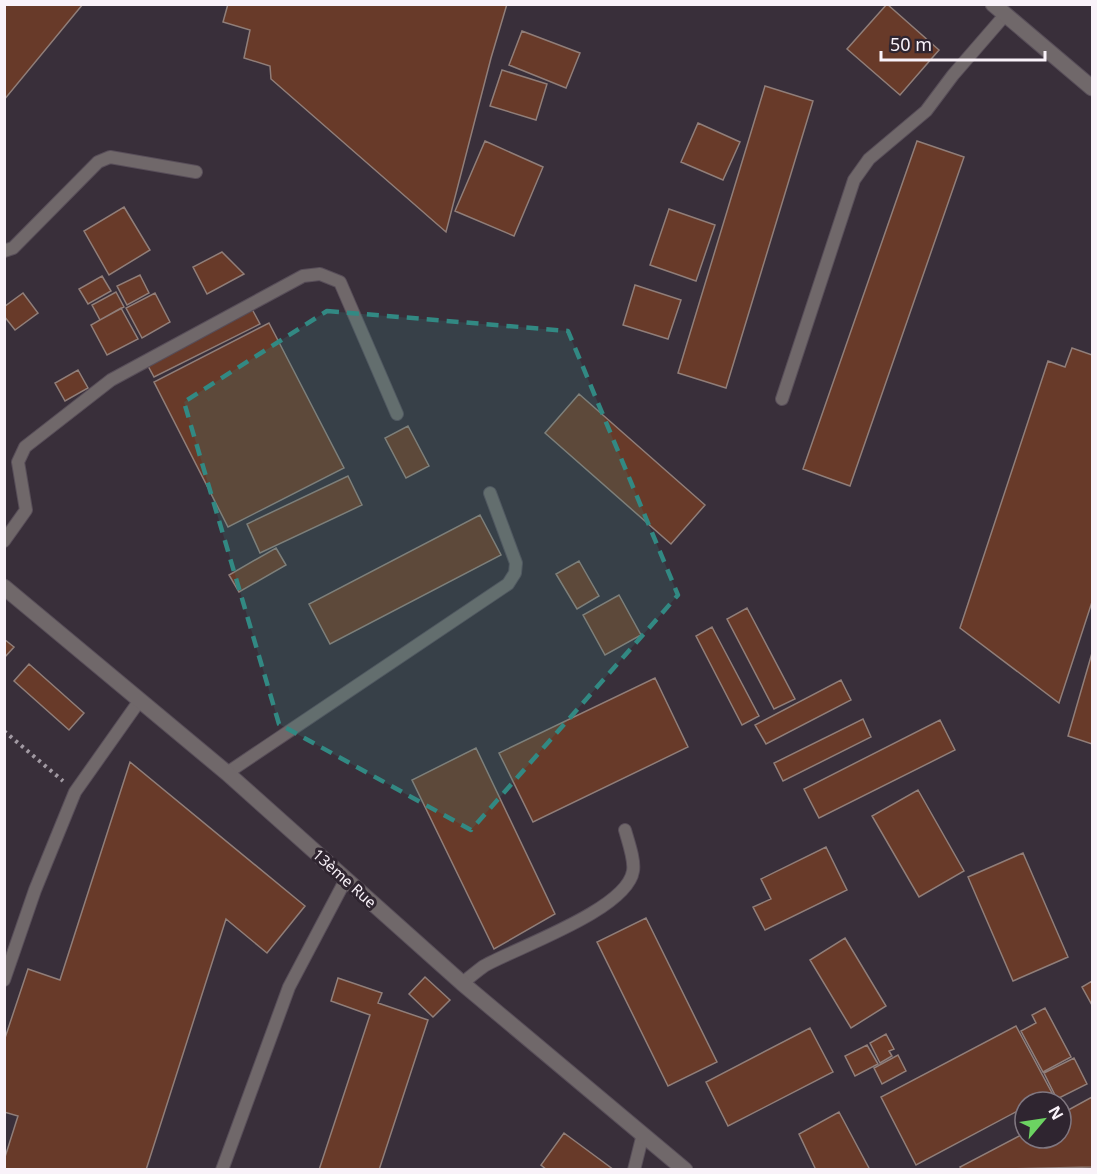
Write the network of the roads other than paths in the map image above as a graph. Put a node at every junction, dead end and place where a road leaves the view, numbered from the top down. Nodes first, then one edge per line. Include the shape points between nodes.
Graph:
1 (993, 4) edge
2 (1005, 15) junction
3 (1092, 88) edge
4 (196, 172) dead end
5 (4, 251) edge
6 (782, 399) dead end
7 (397, 414) dead end
8 (490, 493) dead end
9 (4, 541) edge
10 (4, 587) edge
11 (140, 700) junction
12 (227, 773) junction
13 (626, 830) dead end
14 (346, 879) junction
15 (4, 980) edge
16 (462, 983) junction
17 (643, 1134) junction
18 (222, 1170) edge
19 (634, 1170) edge
20 (686, 1170) edge

1 - 2 street
2 - 3 street
2 - 6 lane via 926,111 869,159 854,180
4 - 5 lane via 110,157 98,162 13,248
7 - 9 lane via 340,282 321,274 303,276 111,380 25,447 18,462 26,510
8 - 12 lane via 516,563 508,584
10 - 11 street, 13ème Rue
11 - 12 street, 13ème Rue
11 - 15 lane via 75,792
12 - 14 street, 13ème Rue
13 - 16 lane via 633,870 626,885 611,899 567,927 485,966
14 - 16 street, 13ème Rue
14 - 18 lane via 289,987
16 - 17 street, 13ème Rue
17 - 19 lane
17 - 20 street, 13ème Rue

